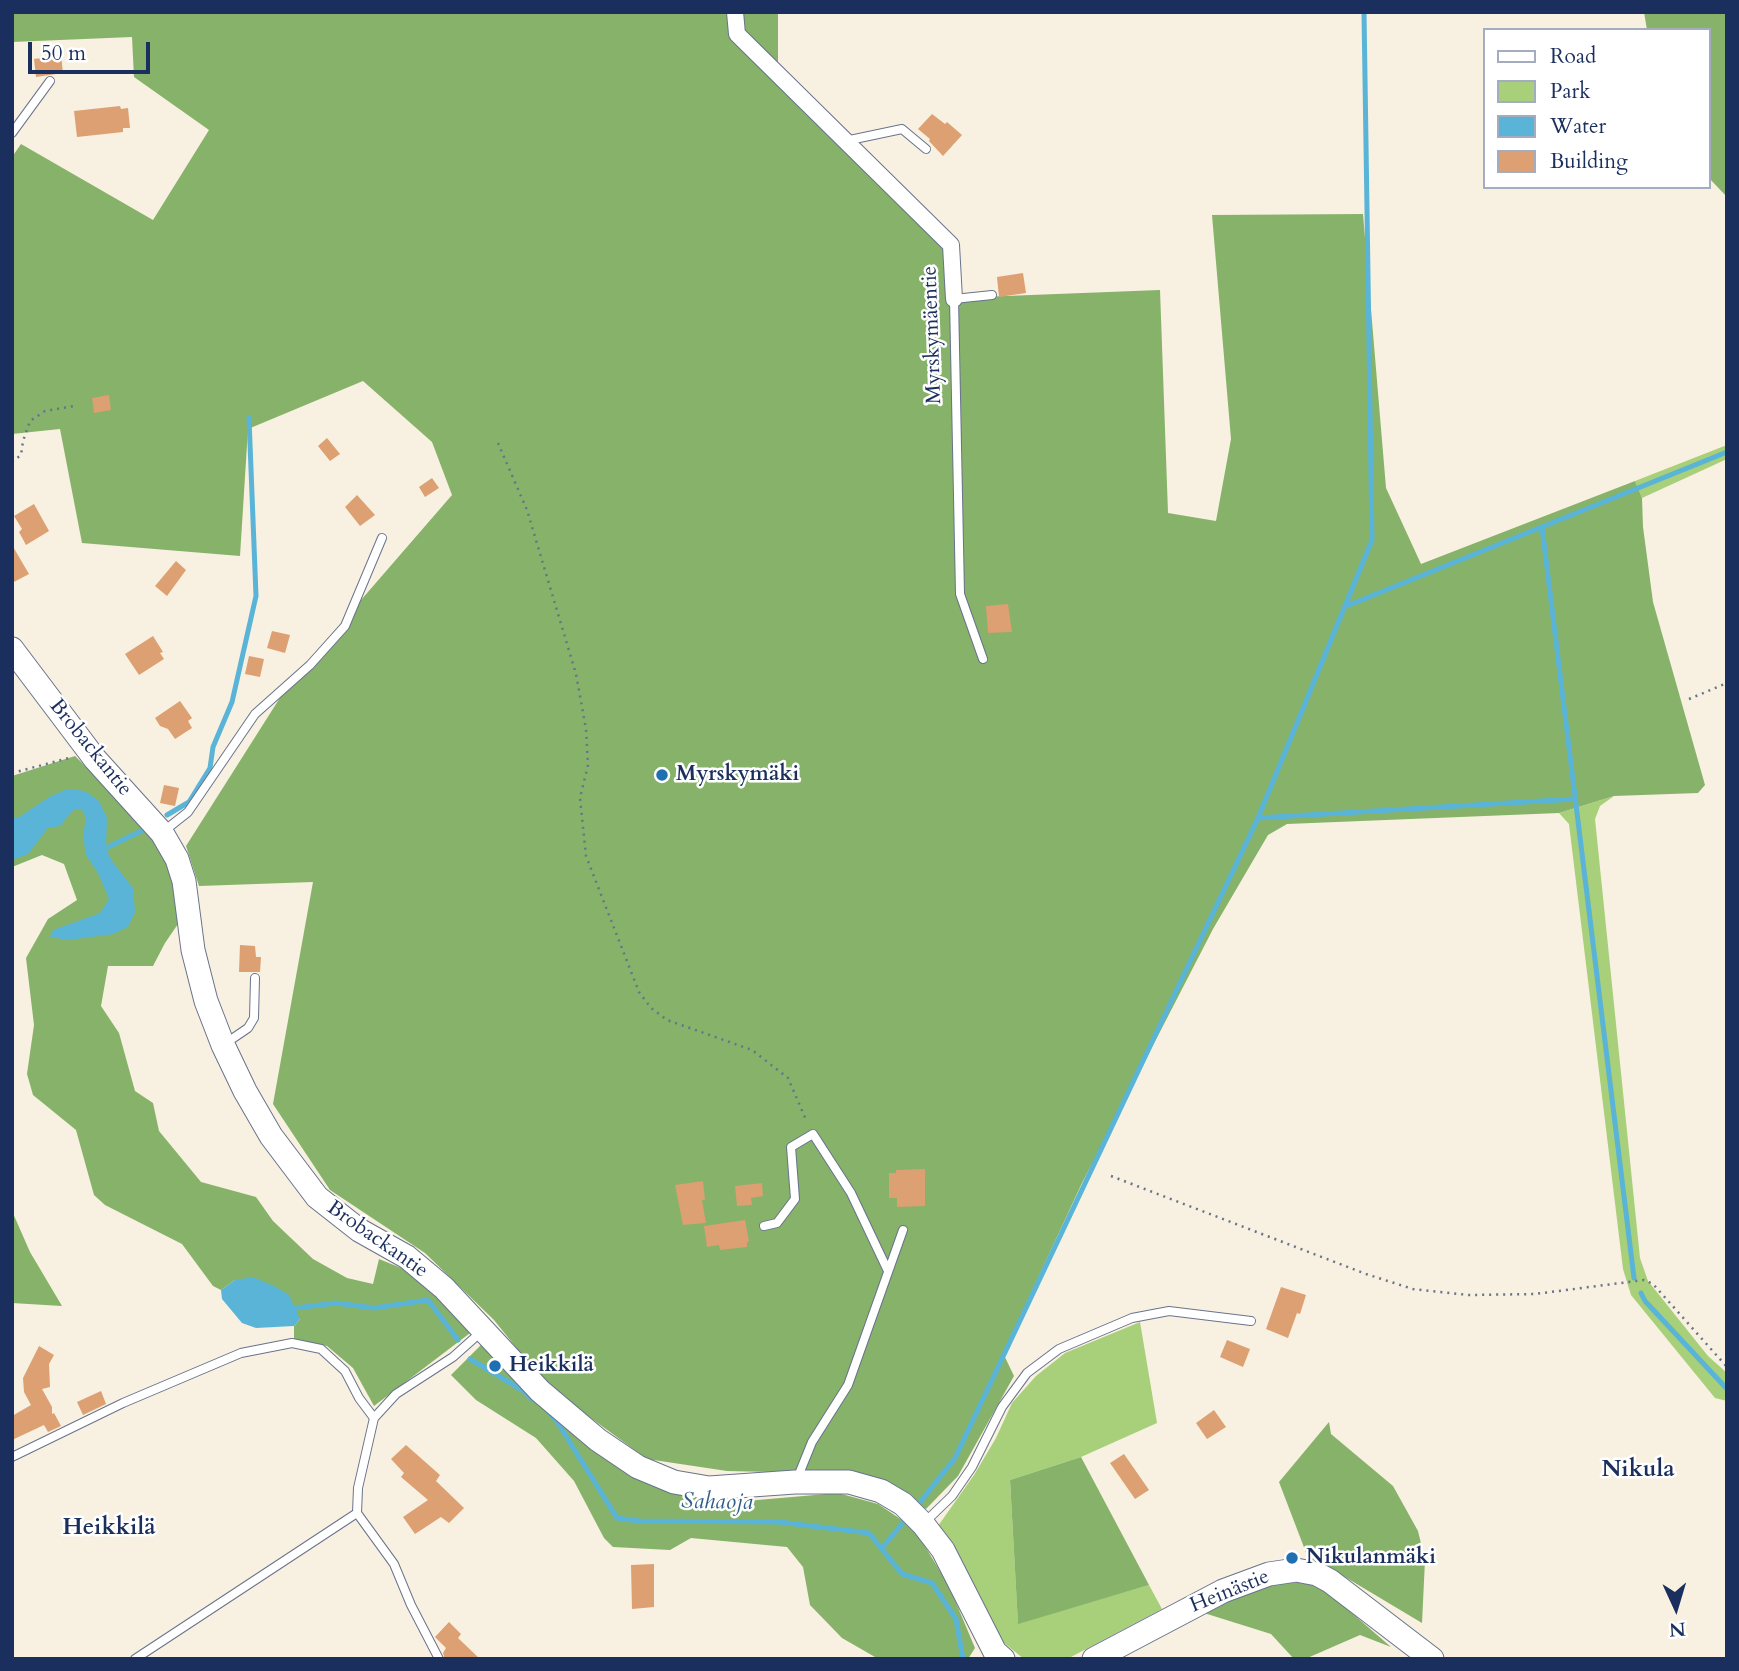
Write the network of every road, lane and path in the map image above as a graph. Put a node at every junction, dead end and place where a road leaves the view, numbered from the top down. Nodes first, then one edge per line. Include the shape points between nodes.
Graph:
1 (735, 12) edge
2 (50, 81) dead end
3 (12, 134) edge
4 (845, 141) junction
5 (926, 149) dead end
6 (992, 295) dead end
7 (954, 299) junction
8 (74, 406) dead end
9 (498, 443) dead end
10 (12, 462) edge
11 (382, 538) dead end
12 (12, 649) edge
13 (983, 659) dead end
14 (1727, 683) edge
15 (1689, 699) dead end
16 (88, 750) junction
17 (12, 773) edge
18 (162, 833) junction
19 (255, 978) dead end
20 (223, 1045) junction
21 (813, 1134) junction
22 (1111, 1177) dead end
23 (764, 1226) dead end
24 (903, 1230) dead end
25 (888, 1271) junction
26 (1251, 1321) dead end
27 (483, 1331) junction
28 (1727, 1367) edge
29 (374, 1418) junction
30 (12, 1457) edge
31 (795, 1482) junction
32 (357, 1513) junction
33 (923, 1524) junction
34 (996, 1657) edge
35 (135, 1659) edge
36 (439, 1659) edge
37 (1094, 1659) edge
38 (1432, 1659) edge

1 - 4 street, Myrskymäentie via 737,34
2 - 3 lane
4 - 5 lane via 902,129
4 - 7 street, Myrskymäentie via 951,245
6 - 7 lane
7 - 13 lane, Myrskymäentie via 960,594
8 - 10 path via 45,411 30,421 21,455
9 - 21 path via 527,510 576,674 588,765 580,798 586,856 639,992 667,1020 752,1050 788,1078
11 - 18 lane via 345,626 255,714 188,812
12 - 16 street, Brobackantie
14 - 15 path
16 - 17 path
16 - 18 street, Brobackantie
18 - 20 street, Brobackantie via 184,881 193,950
19 - 20 lane via 254,1018 248,1028
20 - 27 street, Brobackantie via 271,1136 317,1196 359,1230 407,1257 444,1288
21 - 23 lane via 791,1147 795,1199 777,1223
21 - 25 lane via 850,1193
22 - 28 path via 1413,1289 1469,1295 1535,1294 1644,1280 1653,1284
24 - 25 lane
25 - 31 lane via 848,1385 812,1442
26 - 33 lane via 1169,1311 1132,1318 1059,1349 1027,1373 1002,1407 972,1467 952,1496
27 - 29 lane via 396,1394
27 - 31 street, Brobackantie via 540,1391 638,1467 674,1482 709,1488
29 - 30 lane via 345,1371 321,1349 292,1343 241,1353
29 - 32 lane
31 - 33 street, Brobackantie via 849,1482 881,1490
32 - 35 lane
32 - 36 lane via 394,1564
33 - 34 street, Brobackantie via 956,1571
37 - 38 street, Heinästie via 1223,1591 1269,1574 1296,1570 1331,1581

